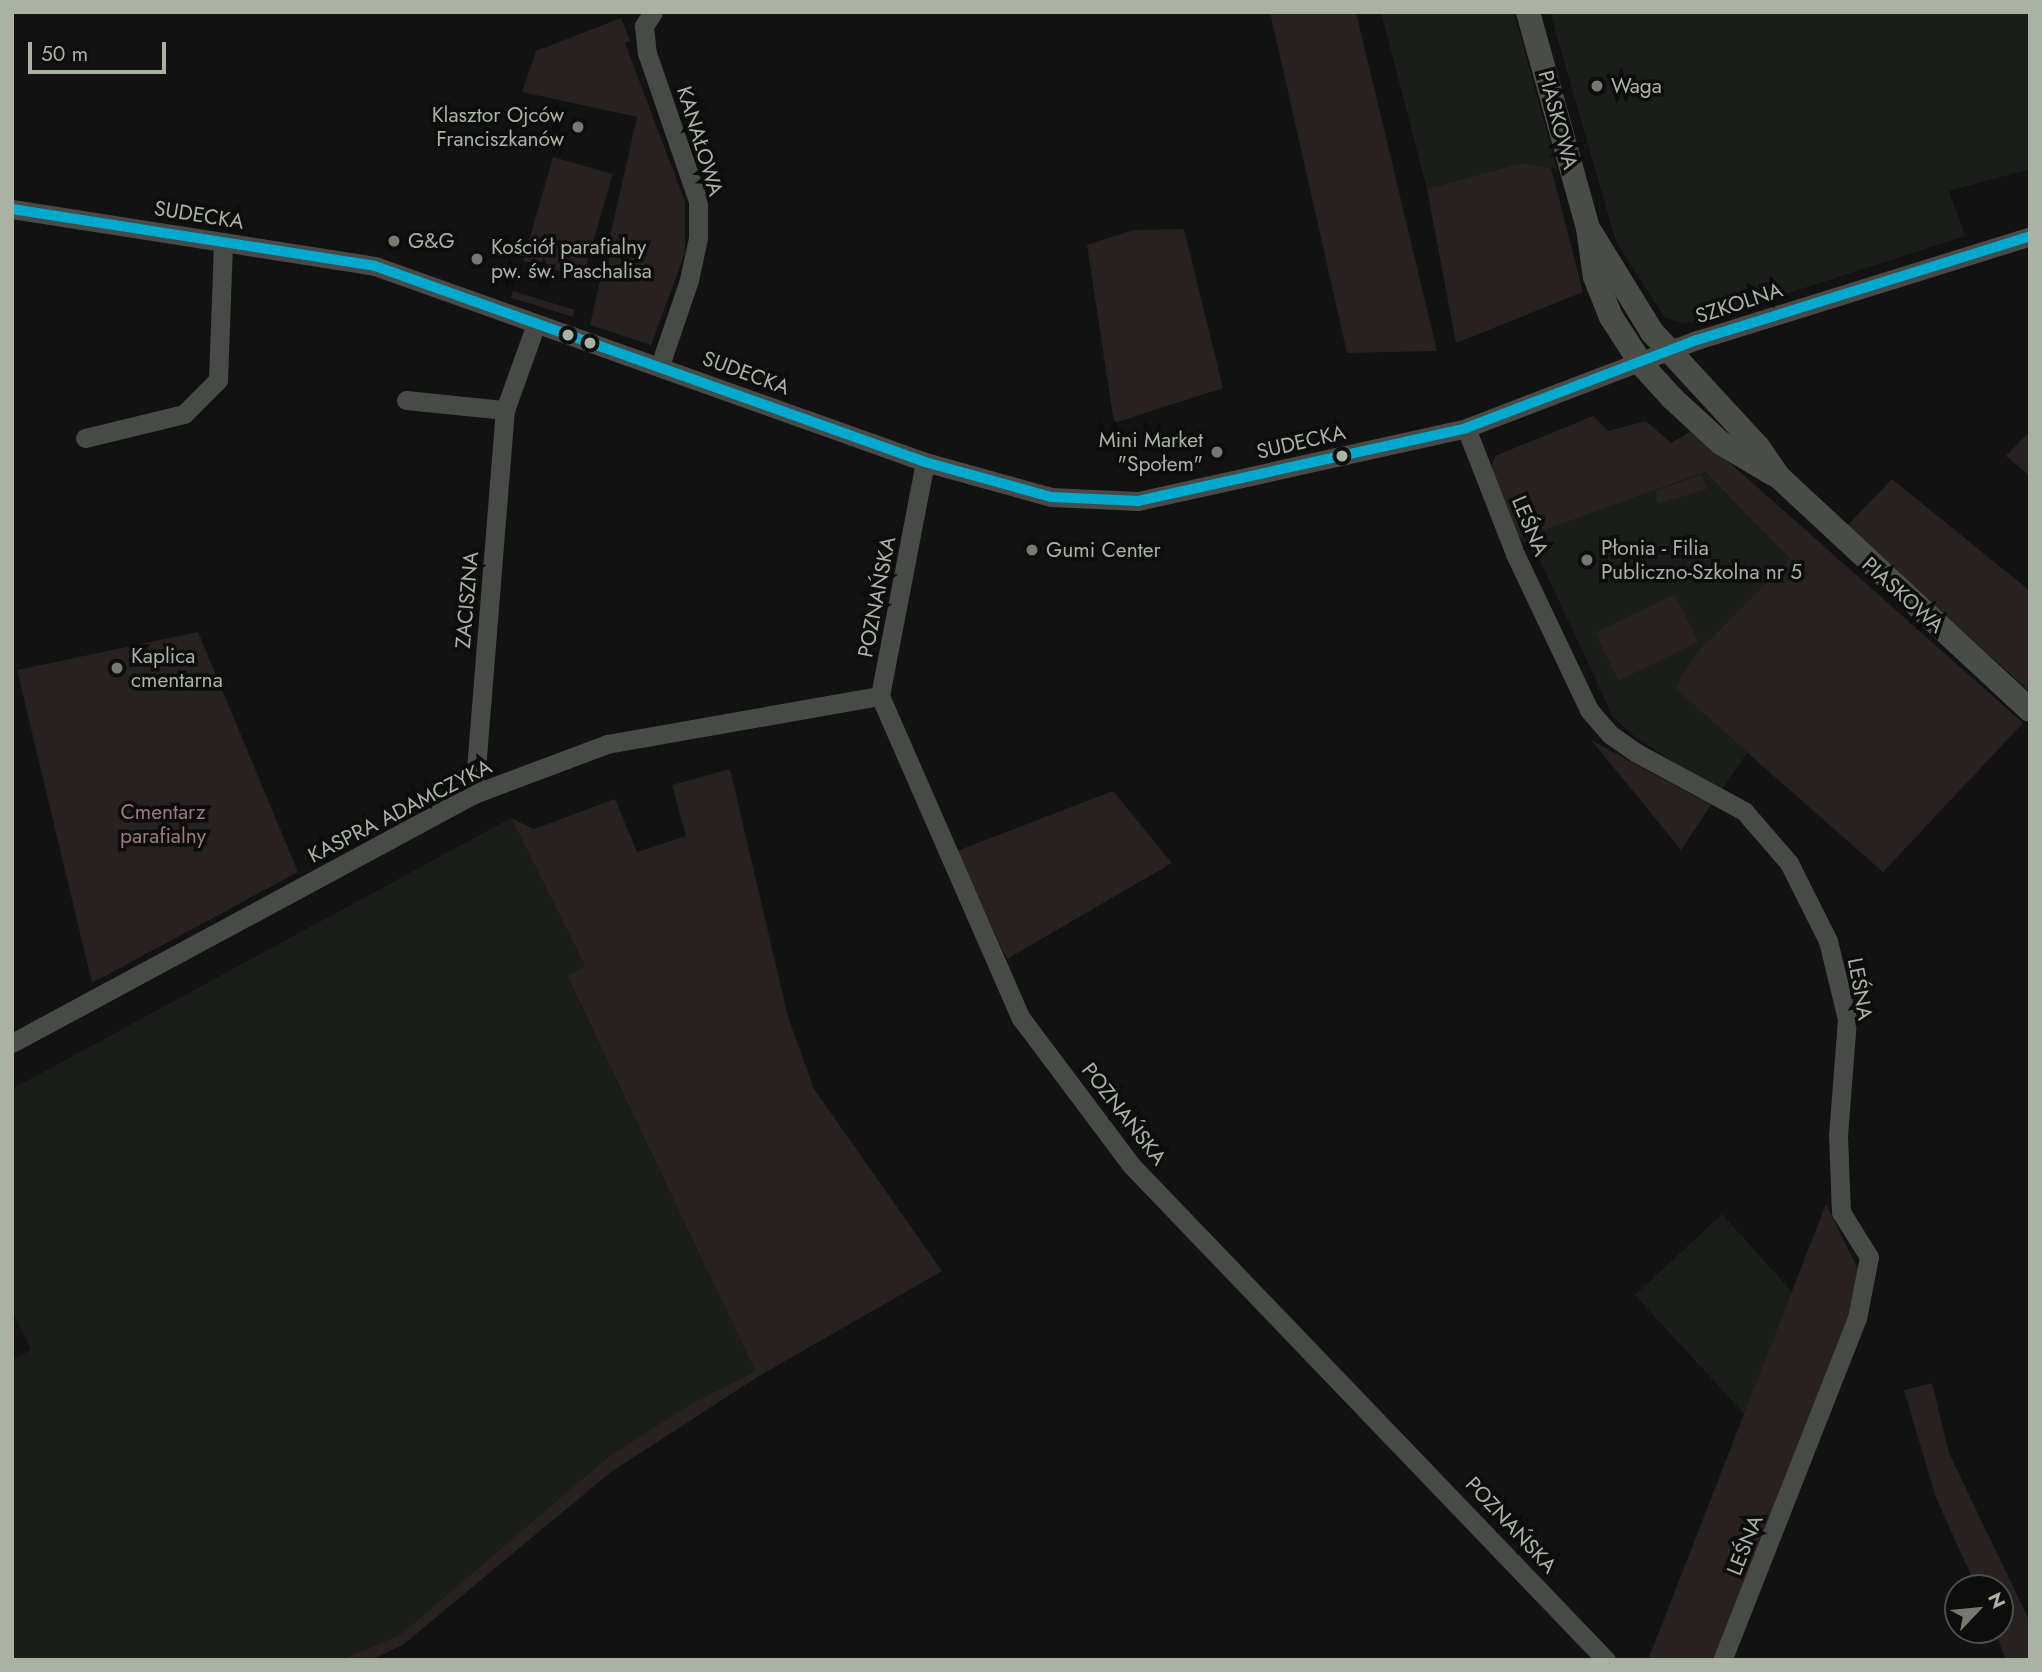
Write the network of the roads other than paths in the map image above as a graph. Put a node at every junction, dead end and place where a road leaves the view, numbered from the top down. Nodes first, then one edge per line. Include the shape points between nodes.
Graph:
1 (653, 12) edge
2 (1528, 12) edge
3 (12, 208) edge
4 (1588, 228) junction
5 (2030, 236) edge
6 (223, 242) junction
7 (536, 324) junction
8 (1668, 352) junction
9 (660, 365) junction
10 (1642, 365) junction
11 (406, 400) dead end
12 (505, 410) junction
13 (1466, 428) junction
14 (85, 438) dead end
15 (925, 462) junction
16 (1779, 477) junction
17 (880, 696) junction
18 (2030, 710) edge
19 (474, 794) junction
20 (12, 1043) edge
21 (1606, 1660) edge
22 (1722, 1660) edge

1 - 9 street, KANAŁOWA via 644,26 647,52 698,201 698,238 689,280
2 - 4 main road, PIASKOWA
3 - 6 street, SUDECKA
4 - 8 main road, PIASKOWA
4 - 10 main road, PIASKOWA via 1600,291
5 - 8 street, SZKOLNA
6 - 7 street, SUDECKA via 375,266
6 - 14 street via 218,380 184,414
7 - 9 street, SUDECKA
7 - 12 street, ZACISZNA
8 - 10 street, SZKOLNA
8 - 16 main road, PIASKOWA via 1758,447
9 - 15 street, SUDECKA
10 - 13 street, SZKOLNA
10 - 16 main road, PIASKOWA via 1721,443
11 - 12 street
12 - 19 street, ZACISZNA
13 - 15 street, SUDECKA via 1139,501 1051,497
13 - 22 street, LEŚNA via 1515,554 1589,710 1611,735 1637,753 1744,811 1789,863 1828,941 1847,1019 1838,1135 1841,1212 1869,1257 1857,1318
15 - 17 street, POZNAŃSKA
16 - 18 main road, PIASKOWA
17 - 19 street, KASPRA ADAMCZYKA via 607,744
17 - 21 street, POZNAŃSKA via 1020,1017 1124,1156
19 - 20 street, KASPRA ADAMCZYKA

